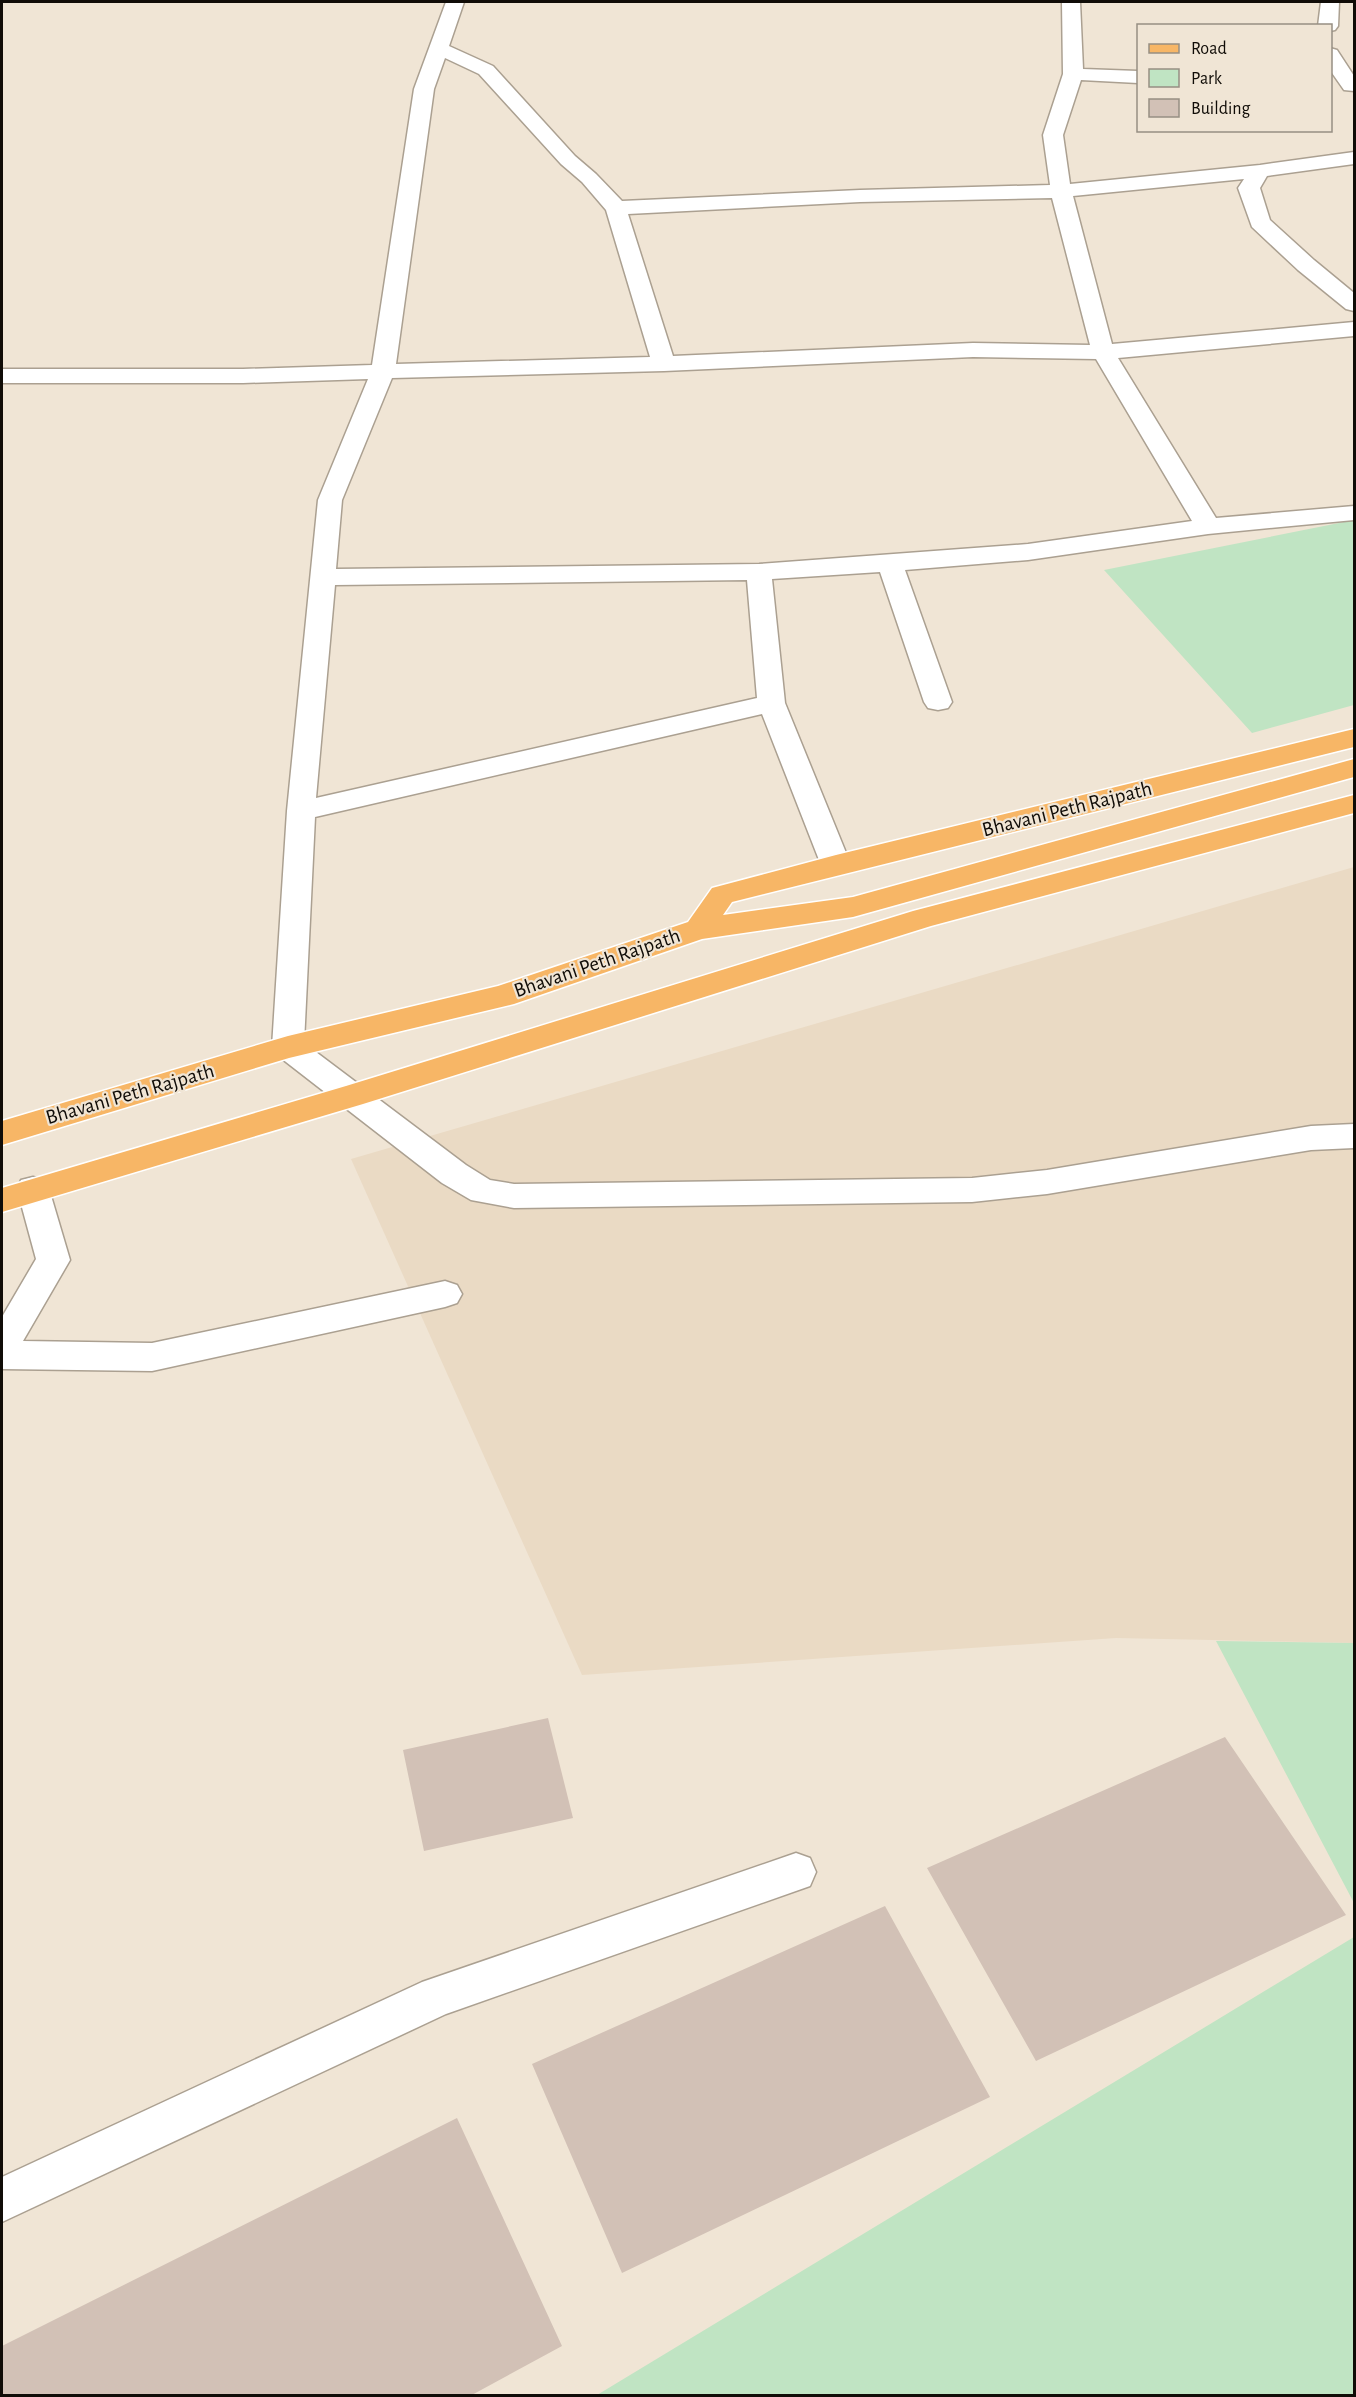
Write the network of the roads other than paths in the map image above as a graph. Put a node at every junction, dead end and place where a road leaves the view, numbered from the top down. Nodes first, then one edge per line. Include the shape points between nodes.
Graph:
1 (455, 2) edge
2 (1071, 2) edge
3 (1330, 2) edge
4 (1328, 24) edge
5 (440, 49) junction
6 (1332, 57) edge
7 (1073, 74) junction
8 (1137, 77) edge
9 (1332, 85) edge
10 (1353, 89) edge
11 (1354, 158) edge
12 (1260, 171) junction
13 (1061, 191) junction
14 (616, 208) junction
15 (1354, 304) edge
16 (1354, 329) edge
17 (1103, 352) junction
18 (664, 364) junction
19 (383, 372) junction
20 (2, 376) edge
21 (1354, 513) edge
22 (1208, 526) junction
23 (890, 564) junction
24 (759, 572) junction
25 (324, 577) junction
26 (938, 702) dead end
27 (771, 703) junction
28 (1354, 738) edge
29 (1354, 768) edge
30 (1354, 804) edge
31 (301, 811) junction
32 (836, 865) junction
33 (699, 928) junction
34 (288, 1047) junction
35 (352, 1096) junction
36 (2, 1132) edge
37 (1354, 1136) edge
38 (33, 1189) junction
39 (2, 1200) edge
40 (445, 1294) dead end
41 (2, 1347) edge
42 (2, 1355) edge
43 (796, 1872) dead end
44 (2, 2200) edge

1 - 5 street
2 - 7 street
3 - 4 street
5 - 14 street via 486,70
5 - 19 street via 424,89
6 - 10 street
7 - 8 street
7 - 13 street via 1053,135
9 - 10 street
11 - 12 street
12 - 13 street
12 - 15 street via 1249,188 1260,222
13 - 14 street
13 - 17 street
14 - 18 street
16 - 17 street
17 - 18 street via 973,350
17 - 22 street
18 - 19 street
19 - 20 street
19 - 25 street via 330,500
21 - 22 street
22 - 23 street via 1028,552
23 - 24 street
23 - 26 street
24 - 25 street
24 - 27 street
25 - 31 street
27 - 31 street
27 - 32 street
28 - 32 main road, Bhavani Peth Rajpath
29 - 33 main road via 853,907
30 - 35 main road via 924,918
31 - 34 street
32 - 33 main road, Bhavani Peth Rajpath via 722,895
33 - 34 main road, Bhavani Peth Rajpath via 503,996
34 - 35 street
34 - 36 main road, Bhavani Peth Rajpath
35 - 37 street via 454,1174 483,1191 514,1196 972,1190 1047,1182 1311,1138
35 - 38 main road
38 - 39 main road
38 - 41 street via 53,1260
40 - 42 street via 152,1358
43 - 44 street via 437,1997

